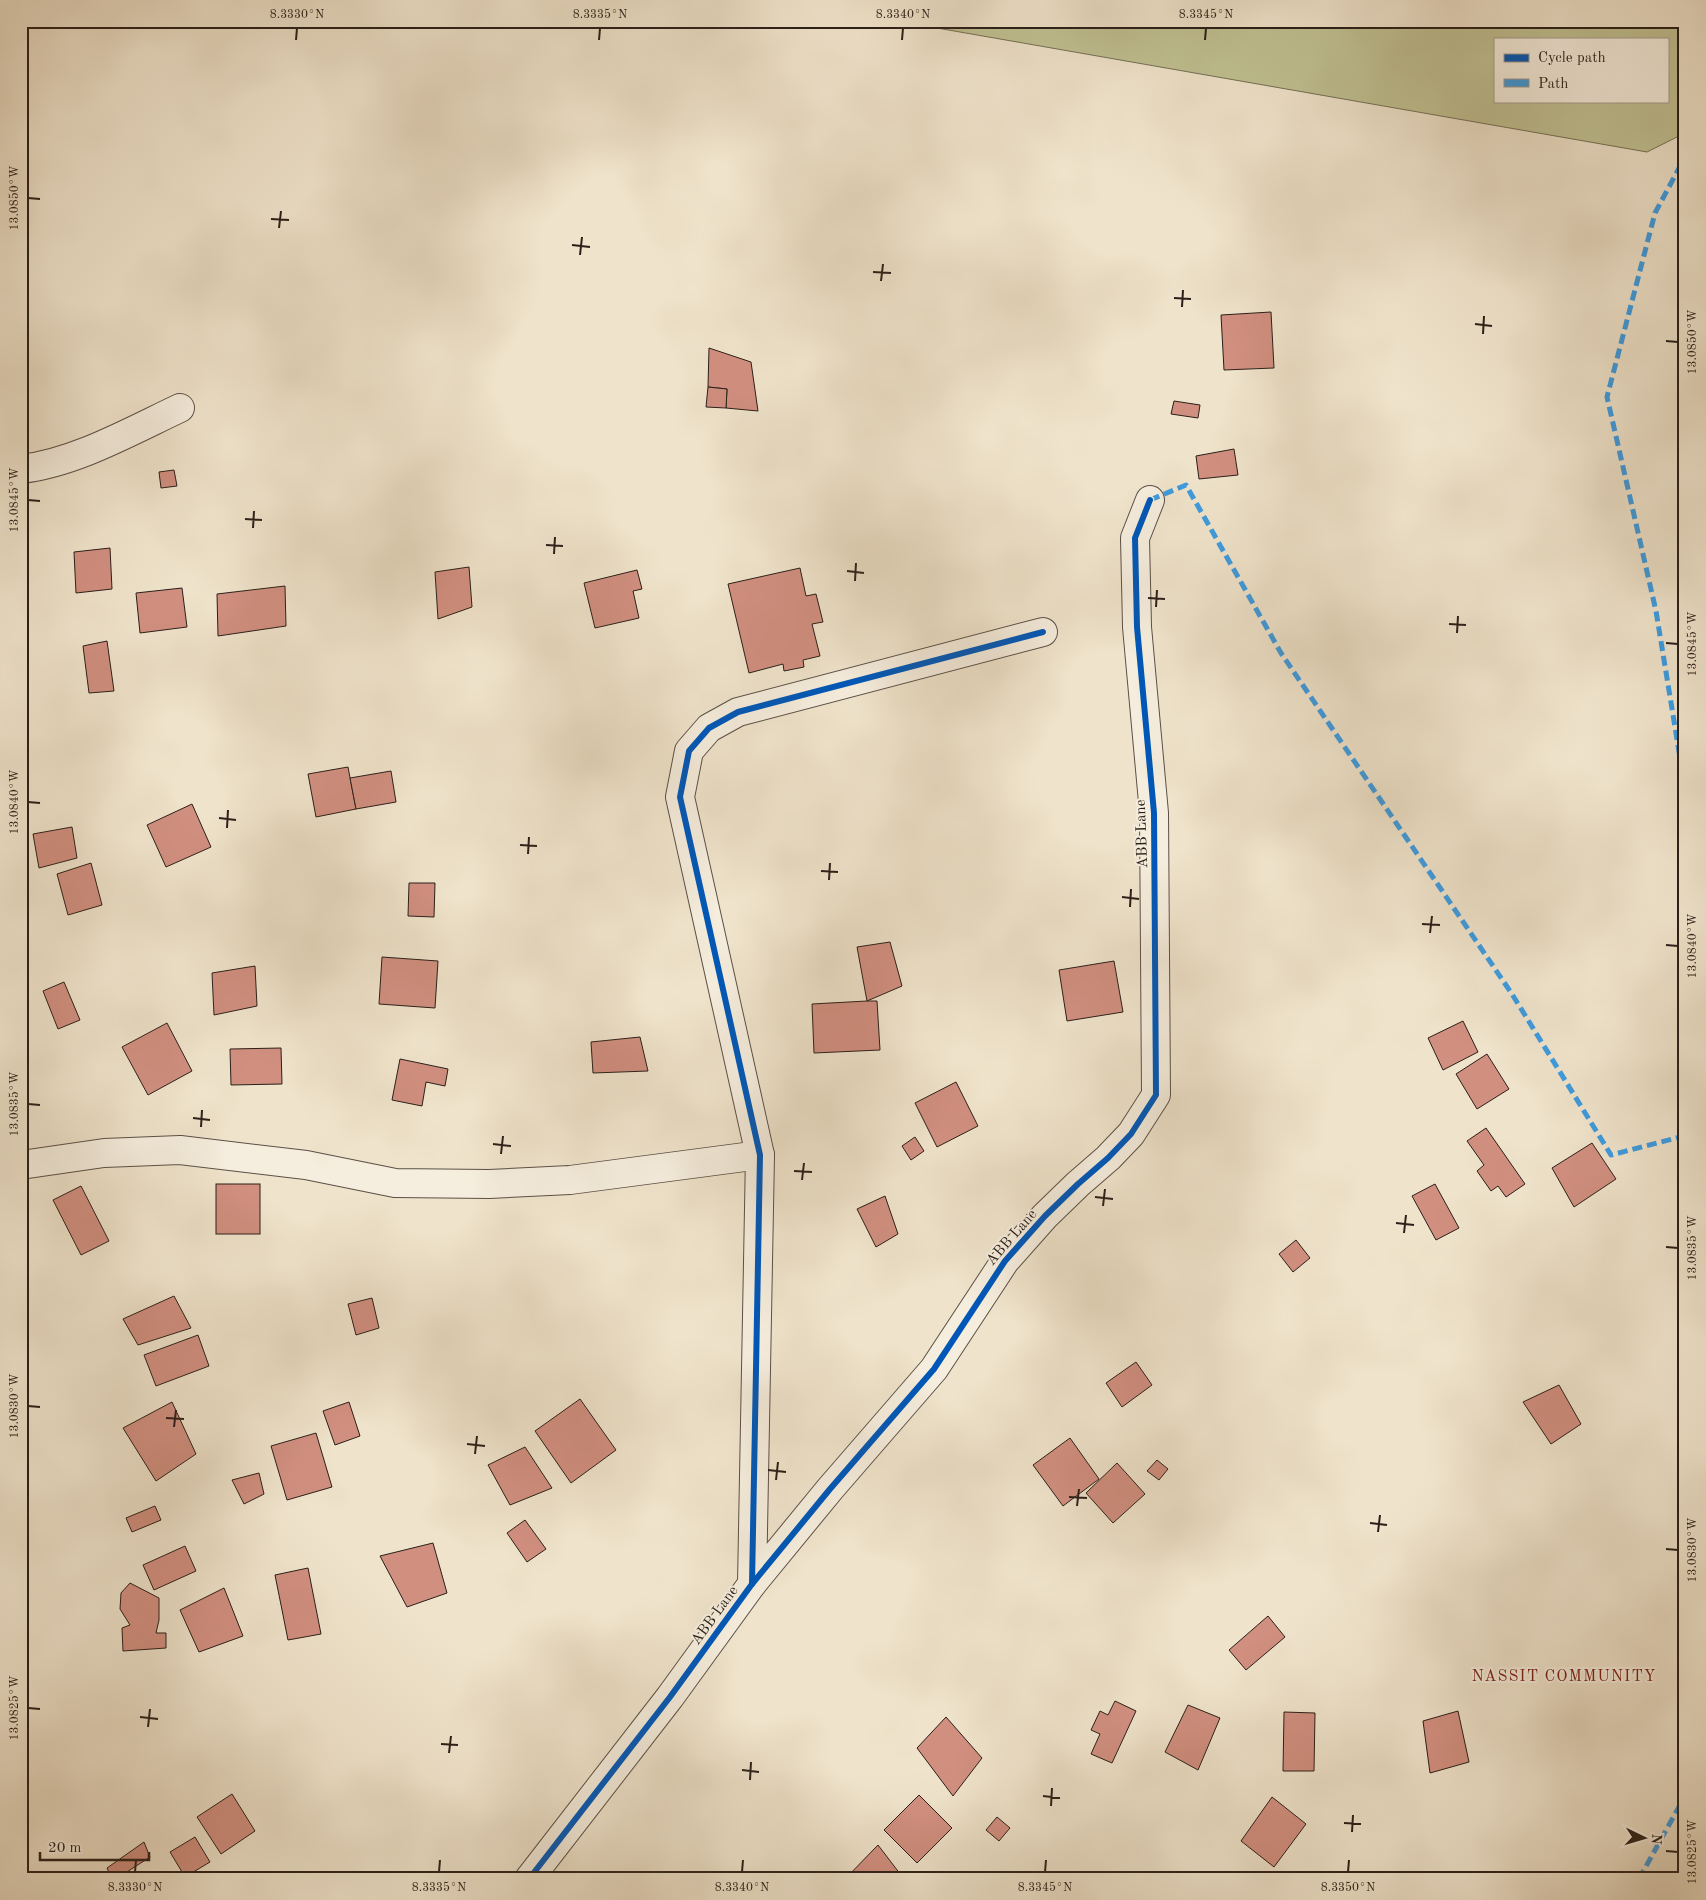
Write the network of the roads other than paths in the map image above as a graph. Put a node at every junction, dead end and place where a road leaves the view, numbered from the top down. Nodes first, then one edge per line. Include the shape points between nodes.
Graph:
1 (180, 408) dead end
2 (21, 468) edge
3 (1150, 500) dead end
4 (1043, 632) dead end
5 (760, 1155) junction
6 (21, 1165) edge
7 (752, 1584) junction
8 (529, 1879) edge

1 - 2 street via 99,445 41,466
3 - 7 street, ABB Lane via 1135,538 1137,627 1154,812 1156,1095 1132,1134 1045,1216 1004,1261 934,1369
4 - 5 street via 738,712 709,728 690,751 680,797
5 - 6 street via 570,1180 489,1184 395,1183 306,1165 180,1150 104,1153
5 - 7 street
7 - 8 street, ABB Lane via 670,1697

